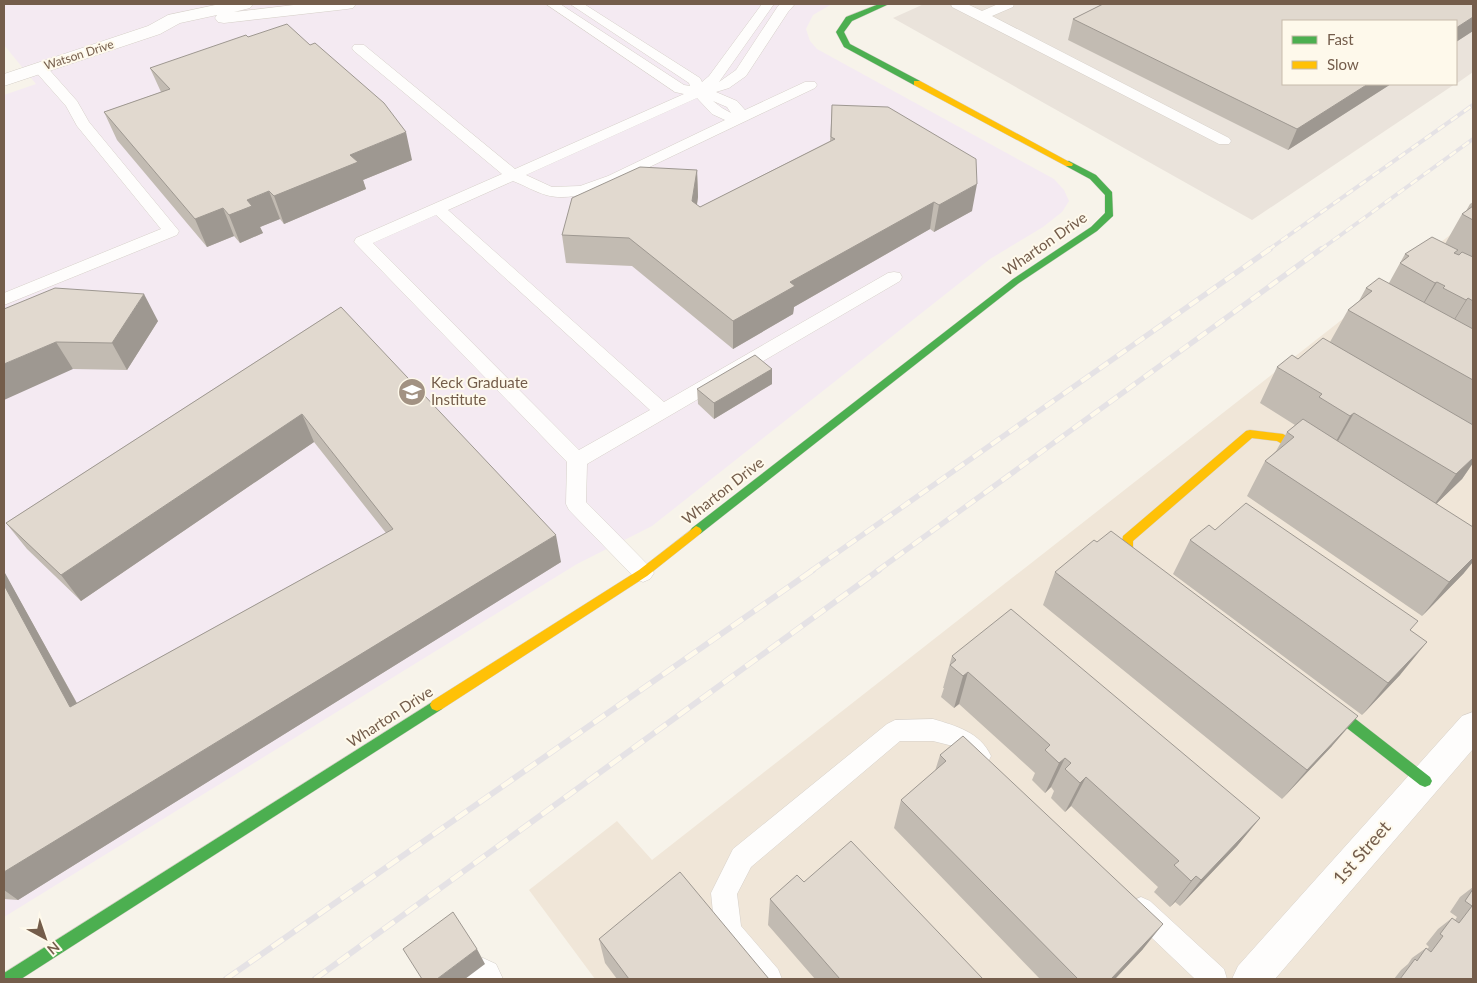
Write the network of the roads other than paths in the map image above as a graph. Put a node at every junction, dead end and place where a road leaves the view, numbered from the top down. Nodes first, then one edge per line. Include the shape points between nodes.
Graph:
1 (348, 4) edge
2 (552, 4) edge
3 (576, 4) edge
4 (768, 4) edge
5 (789, 4) edge
6 (885, 4) edge
7 (956, 4) edge
8 (1008, 4) edge
9 (248, 7) edge
10 (982, 16) junction
11 (359, 48) dead end
12 (40, 68) junction
13 (4, 80) edge
14 (810, 85) dead end
15 (700, 92) junction
16 (739, 118) junction
17 (1224, 141) dead end
18 (513, 175) junction
19 (437, 208) junction
20 (894, 277) dead end
21 (4, 298) edge
22 (663, 411) junction
23 (577, 460) junction
24 (1322, 462) edge
25 (644, 573) junction
26 (1158, 574) edge
27 (1315, 696) edge
28 (1473, 726) edge
29 (995, 772) edge
30 (1425, 781) junction
31 (1122, 892) edge
32 (8, 979) edge
33 (768, 979) edge
34 (1214, 979) edge
35 (1251, 979) edge

1 - 9 street, Watson Drive
2 - 15 lane via 680,89
3 - 15 lane via 695,81
4 - 15 lane via 714,79
5 - 15 lane via 741,73 724,85
6 - 25 street, Wharton Drive via 849,19 840,32 847,45 1093,177 1109,194 1110,214 1094,229 1016,281
7 - 10 lane
8 - 10 lane
9 - 12 street, Watson Drive via 232,16 177,29 154,30
10 - 17 lane
11 - 18 lane
12 - 13 street, Watson Drive
12 - 21 lane via 171,231
14 - 16 lane
15 - 16 lane via 717,112
15 - 18 lane
16 - 18 lane via 613,179 582,190 549,191
18 - 19 lane
19 - 22 lane
19 - 23 lane via 362,242
20 - 22 lane
22 - 23 lane
23 - 25 lane via 576,504
24 - 26 street via 1279,436 1250,434 1127,538 1127,550
25 - 32 street, Wharton Drive
27 - 30 street
28 - 30 street, 1st Street
29 - 33 lane via 960,738 933,730 895,730 742,858 724,893 728,932
30 - 35 street, 1st Street
31 - 34 lane

